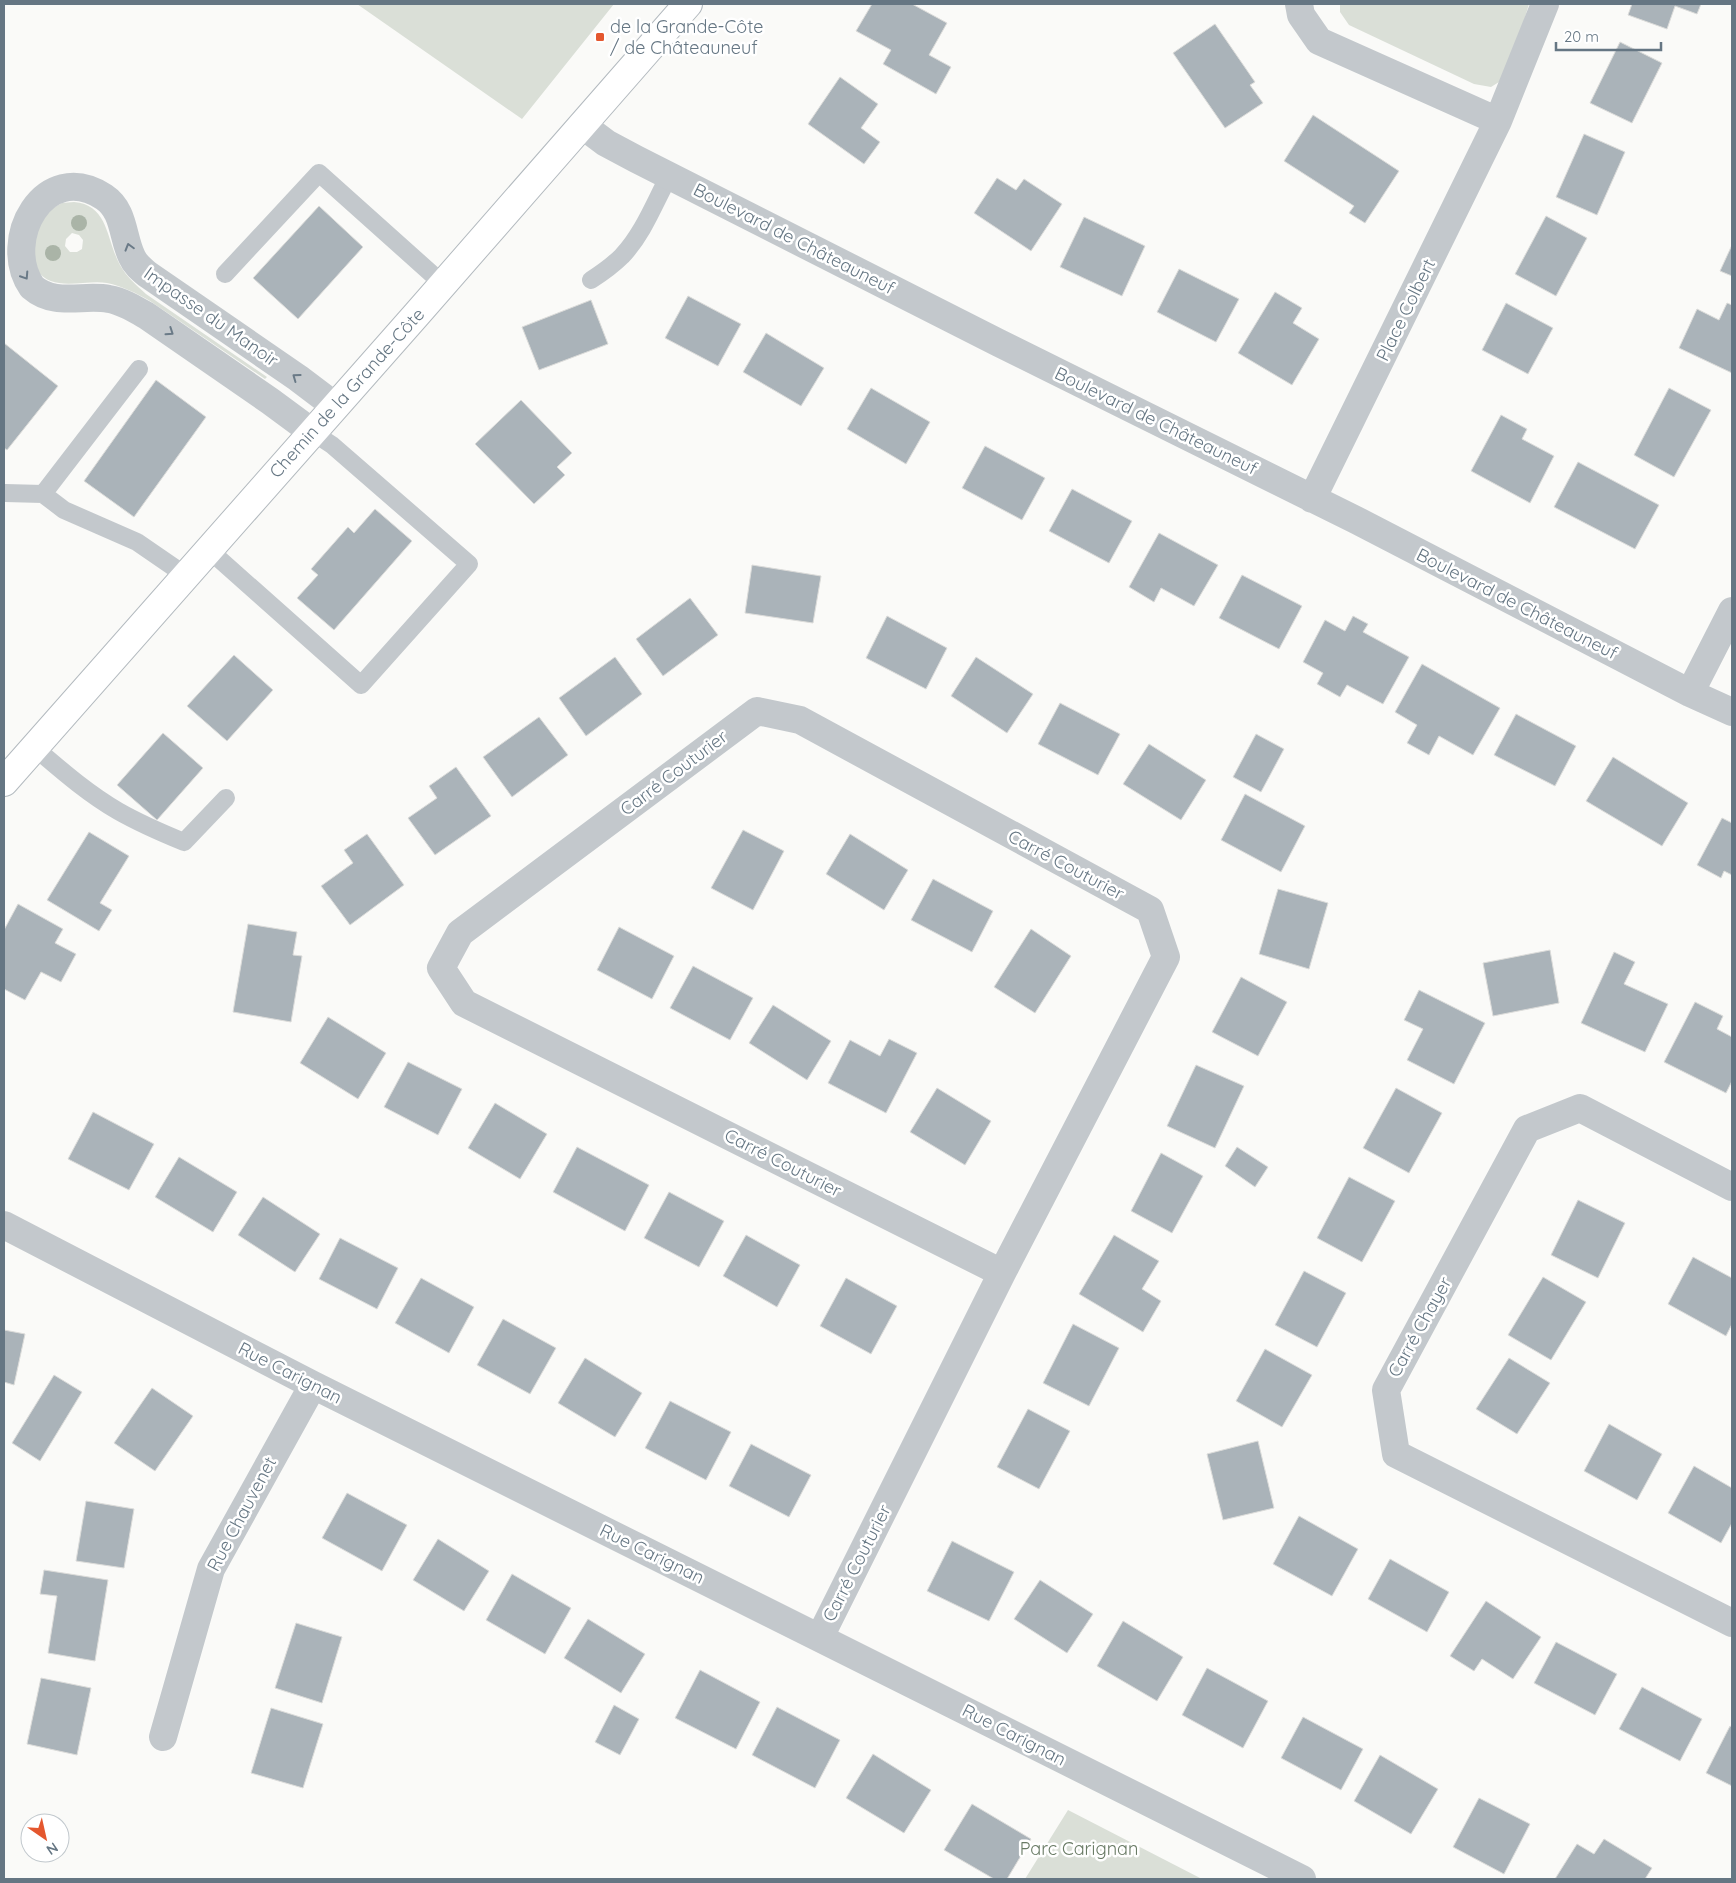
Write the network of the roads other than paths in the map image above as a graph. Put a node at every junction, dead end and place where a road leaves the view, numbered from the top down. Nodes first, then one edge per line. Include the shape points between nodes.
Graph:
1 (688, 4) edge
2 (1299, 4) edge
3 (1545, 4) edge
4 (1498, 121) junction
5 (582, 125) junction
6 (669, 176) junction
7 (225, 274) dead end
8 (591, 280) dead end
9 (443, 284) junction
10 (139, 369) dead end
11 (335, 406) junction
12 (312, 432) junction
13 (5, 493) dead end
14 (43, 494) junction
15 (1312, 499) junction
16 (208, 549) junction
17 (185, 575) junction
18 (1732, 611) edge
19 (1690, 693) junction
20 (1732, 712) edge
21 (34, 747) junction
22 (4, 782) edge
23 (226, 798) dead end
24 (1732, 1187) edge
25 (4, 1225) edge
26 (1002, 1273) junction
27 (313, 1385) junction
28 (1732, 1623) edge
29 (820, 1638) junction
30 (163, 1737) dead end
31 (1302, 1879) edge

1 - 5 main road, Chemin de la Grande-Côte
2 - 4 street via 1301,15 1319,41
3 - 4 street, Place Colbert
4 - 15 street, Place Colbert
5 - 6 street, Boulevard de Châteauneuf via 606,143
5 - 9 main road, Chemin de la Grande-Côte
6 - 8 lane via 623,255
6 - 15 street, Boulevard de Châteauneuf
7 - 9 lane via 319,172
9 - 11 main road, Chemin de la Grande-Côte
10 - 14 lane
11 - 12 main road, Chemin de la Grande-Côte
11 -> 12 street, Impasse du Manoir via 138,266 132,258 120,219 104,197 89,190 62,188 48,192 26,208 15,233 17,263 22,275 42,294 58,299 109,299 131,307
12 - 16 main road, Chemin de la Grande-Côte
12 - 16 lane via 332,445 469,564 362,685
13 - 14 lane
14 - 17 lane via 64,510 137,542
15 - 19 street, Boulevard de Châteauneuf
16 - 17 main road, Chemin de la Grande-Côte
17 - 21 main road, Chemin de la Grande-Côte
18 - 19 street
19 - 20 street, Boulevard de Châteauneuf
21 - 22 main road, Chemin de la Grande-Côte
21 - 23 lane via 89,792 117,810 184,842
24 - 28 street, Carré Chayer via 1580,1108 1527,1129 1386,1390 1396,1454
25 - 27 street, Rue Carignan
26 - 26 street, Carré Couturier via 1166,957 1150,910 800,720 757,711 460,934 441,968 464,1003
26 - 29 street, Carré Couturier
27 - 29 street, Rue Carignan
27 - 30 street, Rue Chauvenet via 211,1569
29 - 31 street, Rue Carignan

